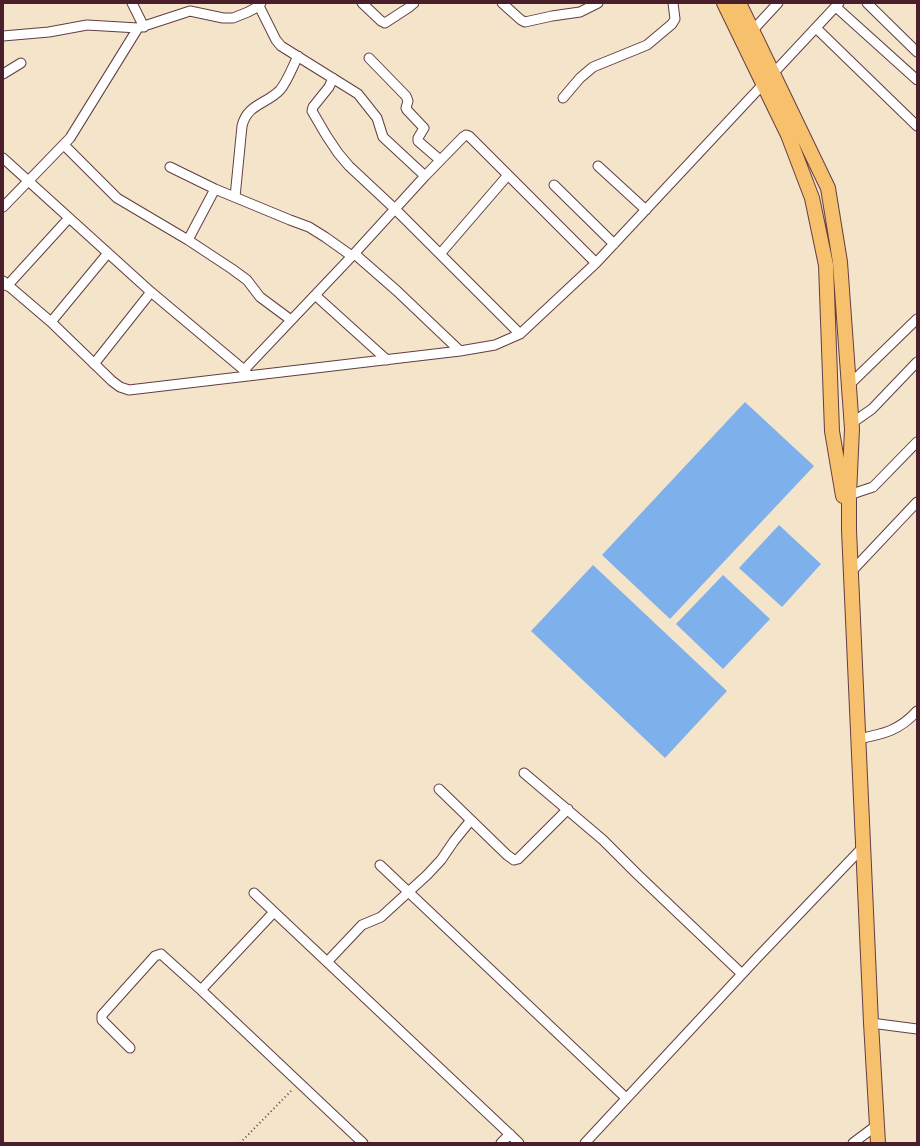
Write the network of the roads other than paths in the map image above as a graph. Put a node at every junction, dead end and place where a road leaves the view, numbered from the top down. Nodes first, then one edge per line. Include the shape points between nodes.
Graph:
1 (132, 3) edge
2 (362, 3) edge
3 (414, 3) edge
4 (503, 3) edge
5 (598, 3) edge
6 (673, 3) edge
7 (724, 3) edge
8 (740, 3) edge
9 (778, 3) edge
10 (867, 3) edge
11 (260, 5) edge
12 (838, 5) edge
13 (141, 28) junction
14 (816, 28) junction
15 (752, 30) junction
16 (3, 36) edge
17 (917, 52) edge
18 (298, 56) junction
19 (369, 58) dead end
20 (21, 62) dead end
21 (3, 74) edge
22 (773, 74) junction
23 (333, 78) junction
24 (917, 80) edge
25 (764, 85) junction
26 (563, 98) dead end
27 (917, 126) edge
28 (64, 145) junction
29 (3, 158) edge
30 (440, 160) junction
31 (598, 166) dead end
32 (170, 167) dead end
33 (508, 175) junction
34 (424, 176) junction
35 (29, 181) junction
36 (554, 185) dead end
37 (215, 189) junction
38 (235, 197) junction
39 (3, 207) edge
40 (395, 209) junction
41 (646, 210) junction
42 (69, 218) junction
43 (188, 240) junction
44 (614, 244) junction
45 (108, 253) junction
46 (440, 254) junction
47 (353, 255) junction
48 (596, 263) junction
49 (5, 283) edge
50 (151, 292) junction
51 (315, 295) junction
52 (917, 319) edge
53 (291, 320) junction
54 (51, 322) junction
55 (520, 334) junction
56 (460, 351) junction
57 (387, 360) junction
58 (917, 362) edge
59 (94, 364) junction
60 (246, 373) junction
61 (849, 385) junction
62 (852, 423) junction
63 (917, 442) edge
64 (849, 495) junction
65 (917, 502) edge
66 (849, 530) junction
67 (851, 572) junction
68 (917, 711) edge
69 (858, 740) junction
70 (524, 773) dead end
71 (439, 789) dead end
72 (568, 809) junction
73 (471, 820) junction
74 (863, 847) junction
75 (380, 866) dead end
76 (408, 892) junction
77 (254, 893) dead end
78 (274, 912) junction
79 (327, 962) junction
80 (742, 974) junction
81 (201, 990) junction
82 (871, 1023) junction
83 (917, 1029) edge
84 (130, 1048) dead end
85 (626, 1098) junction
86 (877, 1125) junction
87 (510, 1134) junction
88 (363, 1143) edge
89 (501, 1143) edge
90 (519, 1143) edge
91 (585, 1143) edge
92 (853, 1143) edge
93 (878, 1143) edge

1 - 13 street
2 - 3 street via 385,23
4 - 5 street via 525,22 580,12
6 - 26 street via 675,19 655,39 641,48 593,68 580,78
7 - 25 main road
8 - 15 main road
9 - 15 street
10 - 17 street
11 - 13 street via 233,18 190,11
11 - 18 street via 280,46
12 - 14 street
12 - 24 street
13 - 16 street via 87,25 49,32
13 - 28 street
14 - 22 street
14 - 27 street
15 - 22 main road
18 - 23 street
18 - 38 street via 282,88 251,109 244,119
19 - 30 street via 406,96 407,110 424,128 418,140
20 - 21 street
22 - 25 street
22 - 61 main road via 828,188 840,262
23 - 34 street via 358,94 377,118 383,137
23 - 40 street via 312,111 343,159
25 - 41 street
25 - 66 main road via 788,135 812,198 826,265 832,431
28 - 35 street
28 - 43 street via 117,198
29 - 35 street
30 - 33 street via 467,136
30 - 34 street
31 - 41 street
32 - 37 street
33 - 46 street
33 - 48 street
34 - 40 street
35 - 39 street
35 - 42 street
36 - 44 street
37 - 38 street
37 - 43 street
38 - 47 street via 309,227
40 - 46 street
40 - 47 street
41 - 44 street
42 - 45 street
42 - 49 street
43 - 53 street via 247,280 260,297
44 - 48 street
45 - 50 street
45 - 54 street
46 - 55 street
47 - 51 street
47 - 56 street via 397,291
48 - 55 street
49 - 54 street
50 - 59 street
50 - 60 street
51 - 53 street
51 - 57 street
52 - 61 street
53 - 60 street
54 - 59 street
55 - 56 street via 495,345
56 - 57 street
57 - 60 street
58 - 62 street via 872,410
59 - 60 street via 117,385 129,390
61 - 62 main road
62 - 64 main road
63 - 64 street via 874,487
64 - 66 main road
65 - 67 street
66 - 67 main road
67 - 69 main road
68 - 69 street via 894,730
69 - 74 main road
70 - 72 street
71 - 73 street
72 - 73 street via 518,860 510,858
72 - 80 street
73 - 76 street via 441,860
74 - 80 street
74 - 82 main road
75 - 76 street
76 - 79 street via 380,917 362,925
76 - 85 street
77 - 78 street
78 - 79 street
78 - 81 street
79 - 87 street
80 - 85 street
81 - 84 street via 164,956 155,956 102,1015 102,1020
81 - 88 street
82 - 83 street
82 - 86 main road
85 - 91 street
86 - 92 street
86 - 93 main road
87 - 89 street
87 - 90 street

